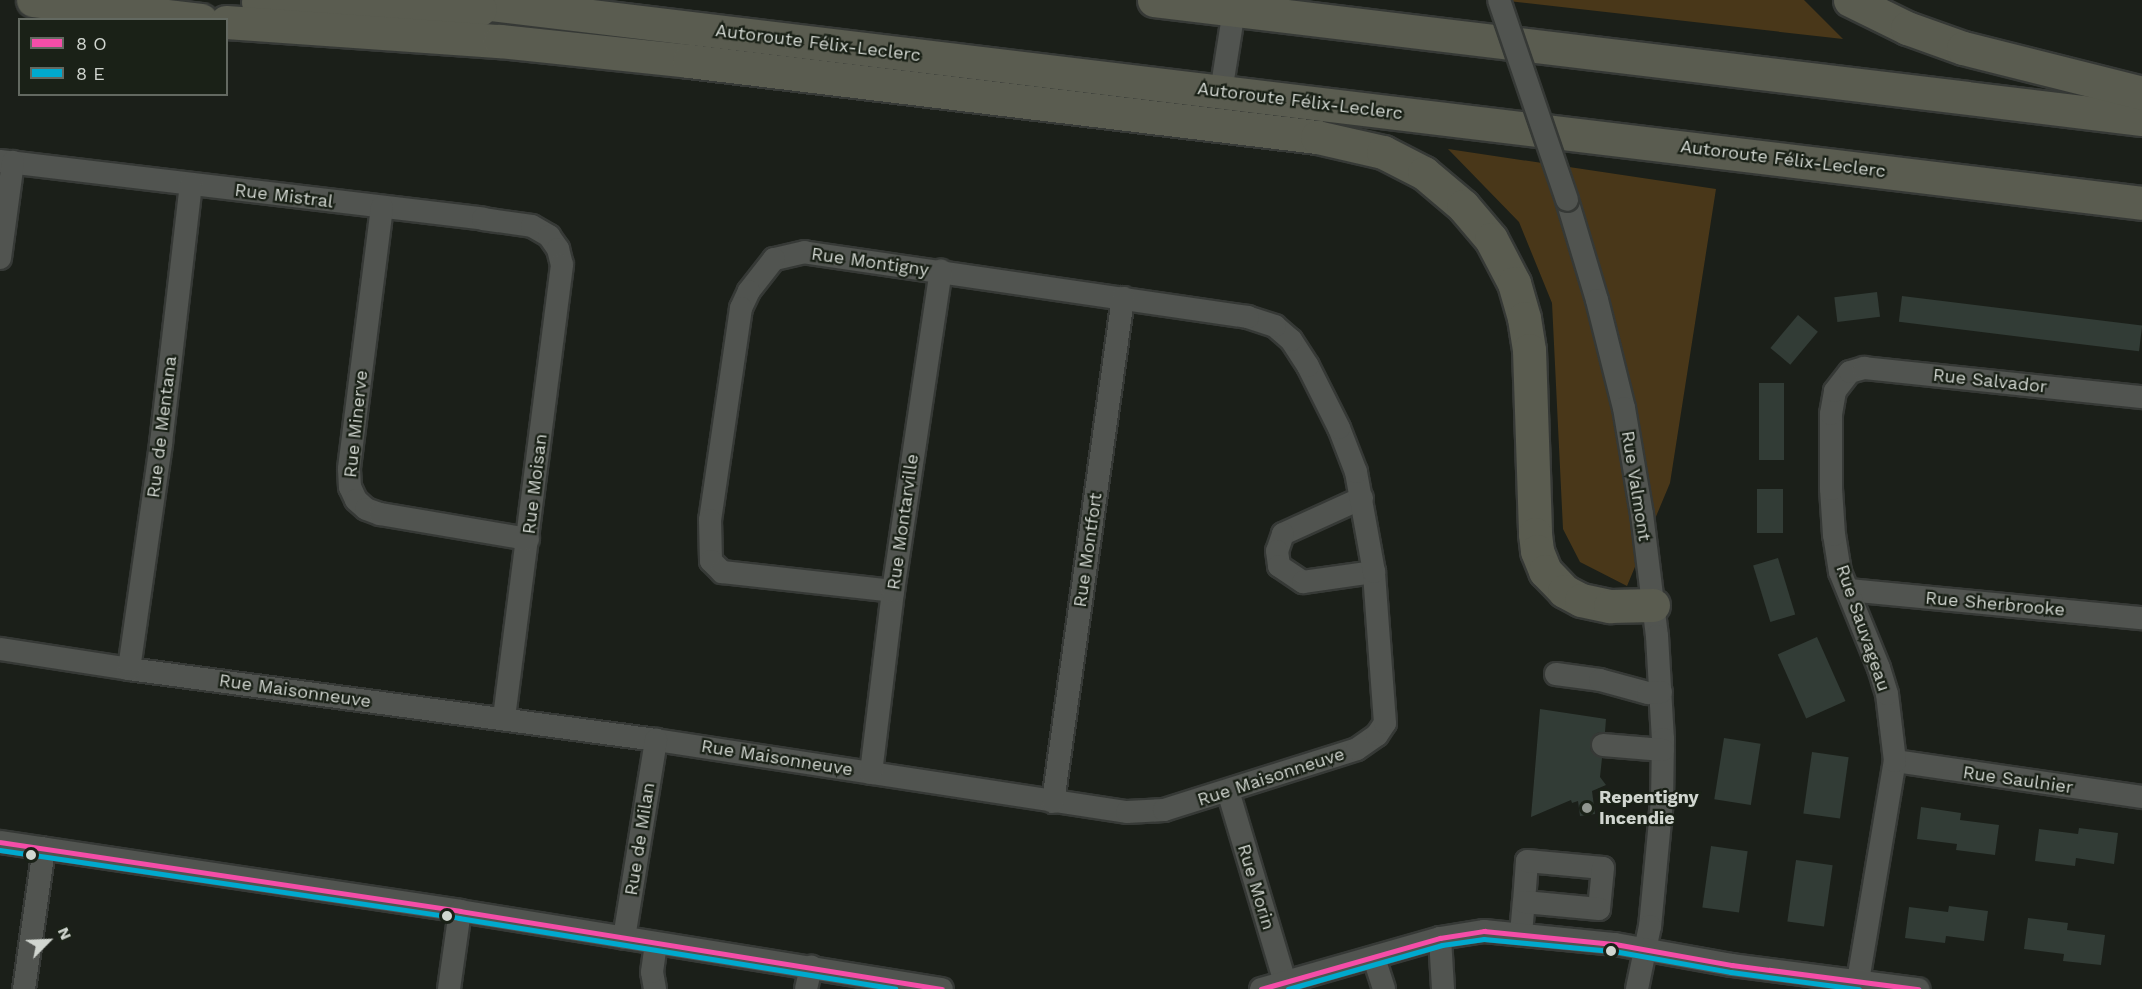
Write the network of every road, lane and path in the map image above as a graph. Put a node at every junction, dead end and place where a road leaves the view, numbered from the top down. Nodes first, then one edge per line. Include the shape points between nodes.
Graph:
1 (33, 0) edge
2 (229, 0) edge
3 (458, 0) edge
4 (1154, 0) edge
5 (1499, 0) edge
6 (1850, 0) edge
7 (1234, 10) junction
8 (554, 11) junction
9 (184, 18) edge
10 (228, 22) edge
11 (1221, 92) junction
12 (2142, 93) edge
13 (2142, 119) edge
14 (6, 161) edge
15 (191, 185) junction
16 (2142, 203) edge
17 (382, 207) junction
18 (558, 249) joint
19 (0, 258) edge
20 (941, 271) junction
21 (1123, 298) junction
22 (1248, 316) joint
23 (1841, 381) joint
24 (2142, 397) edge
25 (1362, 498) junction
26 (528, 538) junction
27 (1374, 572) junction
28 (1849, 590) junction
29 (893, 591) junction
30 (1653, 605) junction
31 (2142, 618) edge
32 (0, 649) edge
33 (129, 669) junction
34 (1556, 674) dead end
35 (1661, 692) junction
36 (504, 719) junction
37 (656, 740) junction
38 (1603, 745) dead end
39 (1663, 750) junction
40 (1895, 761) junction
41 (871, 772) junction
42 (1228, 791) junction
43 (2142, 797) edge
44 (1053, 802) junction
45 (0, 842) edge
46 (44, 848) junction
47 (1524, 902) dead end
48 (460, 911) junction
49 (1521, 934) junction
50 (624, 938) junction
51 (1440, 938) junction
52 (656, 944) junction
53 (1645, 949) junction
54 (1374, 958) junction
55 (808, 978) edge
56 (1858, 981) junction
57 (1285, 982) junction
58 (24, 989) edge
59 (449, 989) edge
60 (655, 989) edge
61 (942, 989) edge
62 (1261, 989) edge
63 (1384, 989) edge
64 (1443, 989) edge
65 (1637, 989) edge
66 (1918, 989) edge

1 - 9 highway
2 - 8 highway
3 - 8 highway, Autoroute Félix-Leclerc
4 - 7 highway
5 - 30 street, Rue Valmont, bridge via 1597,300 1624,408
6 - 12 highway via 1907,28 1963,48
7 - 11 street
7 - 13 highway
8 - 11 highway, Autoroute Félix-Leclerc
10 - 30 highway via 500,41 689,61 1317,137 1390,156 1424,173 1463,206 1491,239 1514,283 1529,350 1535,534 1545,571 1564,591 1581,600 1610,606
11 - 16 highway, Autoroute Félix-Leclerc
14 - 15 street, Rue Mistral
14 - 19 street
15 - 17 street, Rue Mistral
15 - 33 street, Rue de Mentana via 161,443
17 - 18 street, Rue Mistral via 532,226 549,236
17 - 26 street, Rue Minerve via 349,469 350,487 366,509 380,514
18 - 26 street, Rue Moisan via 562,265
20 - 21 street, Rue Montigny
20 - 29 street, Rue Montarville
20 - 29 street, Rue Montigny via 806,252 774,259 749,291 739,320 710,520 711,561 722,572
21 - 22 street, Rue Montigny
21 - 44 street, Rue Montfort
22 - 25 street, Rue Maisonneuve via 1275,326 1291,340 1308,366 1339,428
23 - 24 street, Rue Salvador via 1850,372 1864,368
23 - 28 street, Rue Sauvageau via 1831,414 1831,489 1840,572
25 - 27 street, Rue Maisonneuve
25 - 27 street via 1283,534 1277,551 1279,566 1303,582
26 - 36 street, Rue Moisan
27 - 42 street, Rue Maisonneuve via 1385,702 1385,723 1377,735 1357,750
28 - 31 street, Rue Sherbrooke
28 - 40 street, Rue Sauvageau via 1887,694
29 - 41 street, Rue Montarville
30 - 35 street, Rue Valmont
32 - 33 street, Rue Maisonneuve
33 - 36 street, Rue Maisonneuve
34 - 35 street via 1600,680 1648,693
35 - 39 street, Rue Valmont
36 - 37 street, Rue Maisonneuve
37 - 41 street, Rue Maisonneuve
37 - 50 street, Rue de Milan
38 - 39 street
39 - 53 street, Rue Valmont via 1659,838
40 - 43 street, Rue Saulnier
40 - 56 street, Rue Sauvageau
41 - 44 street, Rue Maisonneuve
42 - 44 street, Rue Maisonneuve via 1145,812
42 - 57 street, Rue Morin
45 - 46 street
46 - 48 street
46 - 58 street
47 - 49 street
48 - 50 street
48 - 59 street
49 - 51 street via 1484,931
49 - 53 street
50 - 52 street
51 - 54 street
51 - 64 street
52 - 55 street
52 - 60 street via 652,972
53 - 56 street
53 - 65 street, Rue Valmont
54 - 57 street
54 - 63 street
55 - 61 street
56 - 66 street
57 - 62 street

